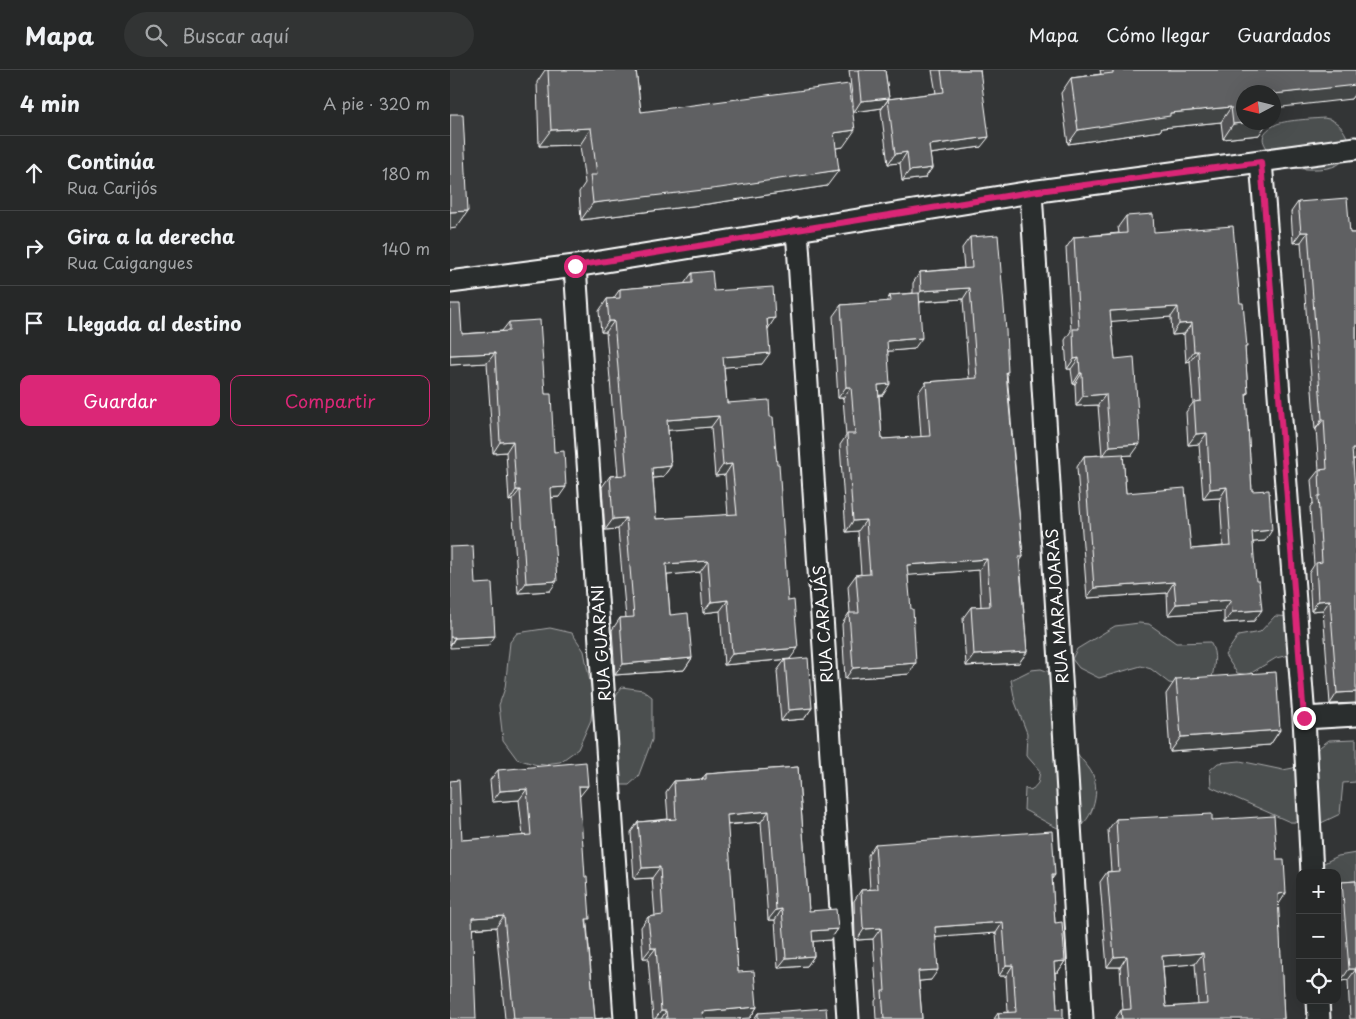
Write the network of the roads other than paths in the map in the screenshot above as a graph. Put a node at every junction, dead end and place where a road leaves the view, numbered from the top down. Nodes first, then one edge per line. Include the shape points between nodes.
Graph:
1 (1356, 148) edge
2 (1261, 162) junction
3 (1031, 192) junction
4 (796, 229) junction
5 (575, 266) junction
6 (450, 282) edge
7 (1356, 715) edge
8 (1304, 718) junction
9 (1312, 869) edge
10 (1318, 1004) edge
11 (625, 1019) edge
12 (848, 1019) edge
13 (1082, 1019) edge
14 (1320, 1019) edge

1 - 2 street
2 - 3 street
2 - 8 street
3 - 4 street
3 - 13 street, RUA MARAJOARAS
4 - 5 street
4 - 12 street, RUA CARAJÁS
5 - 6 street
5 - 11 street, RUA GUARANI
7 - 8 street
8 - 9 street
10 - 14 street

